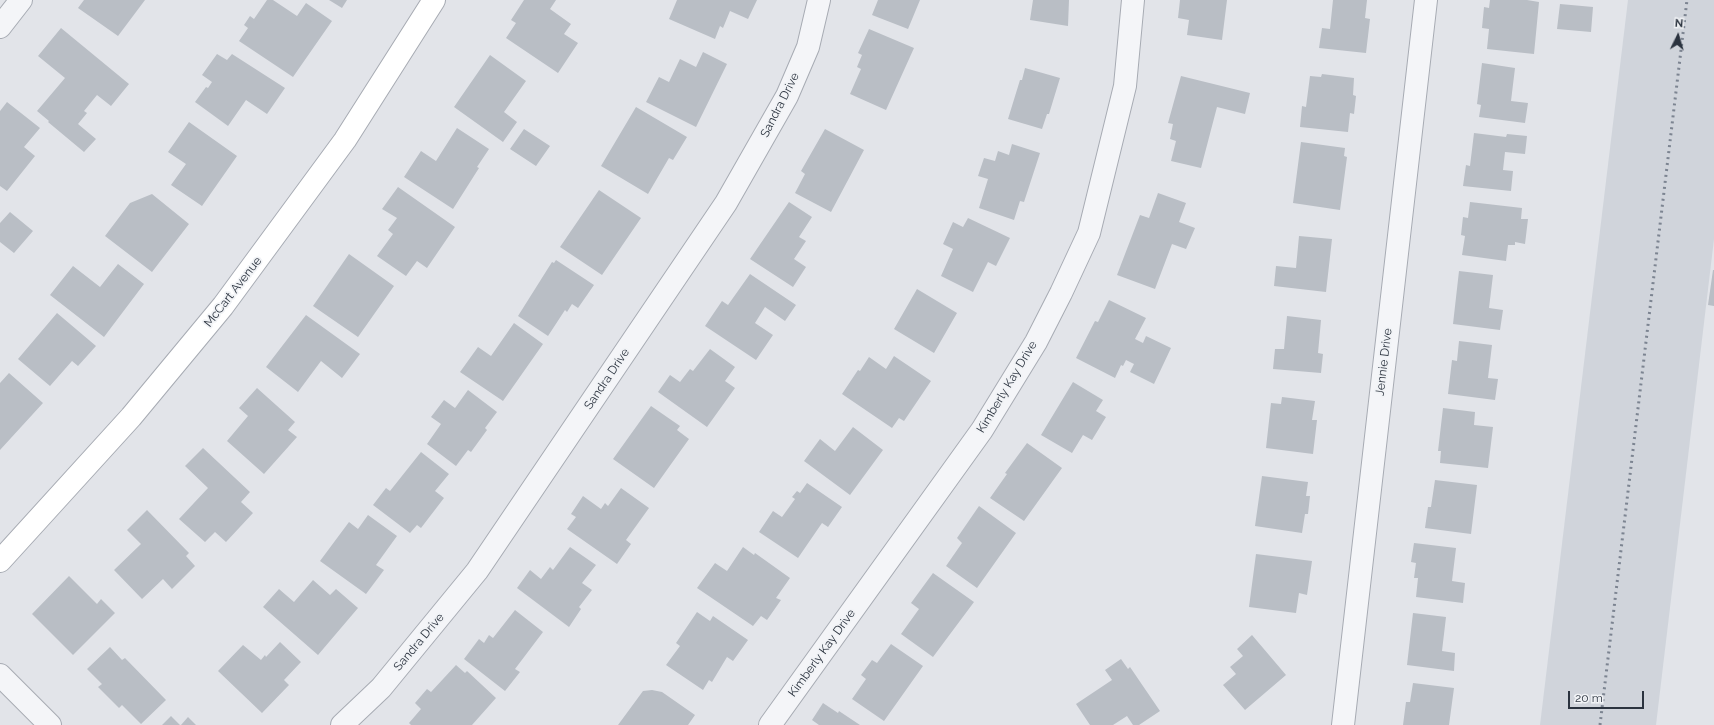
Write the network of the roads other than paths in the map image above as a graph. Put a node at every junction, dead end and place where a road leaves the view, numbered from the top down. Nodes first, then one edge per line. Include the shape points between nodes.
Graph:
1 (21, 0) edge
2 (434, 0) edge
3 (818, 0) edge
4 (1133, 0) edge
5 (1426, 0) edge
6 (0, 27) edge
7 (0, 561) edge
8 (0, 675) edge
9 (50, 725) edge
10 (342, 725) edge
11 (770, 725) edge
12 (1343, 725) edge

1 - 6 street
2 - 7 main road, McCart Avenue via 345,140 223,306 131,417
3 - 10 street, Sandra Drive via 808,47 787,96 726,203 477,571 381,688
4 - 11 street, Kimberly Kay Drive via 1125,86 1089,232 1061,293 1036,342 982,430
5 - 12 street, Jennie Drive
8 - 9 street

